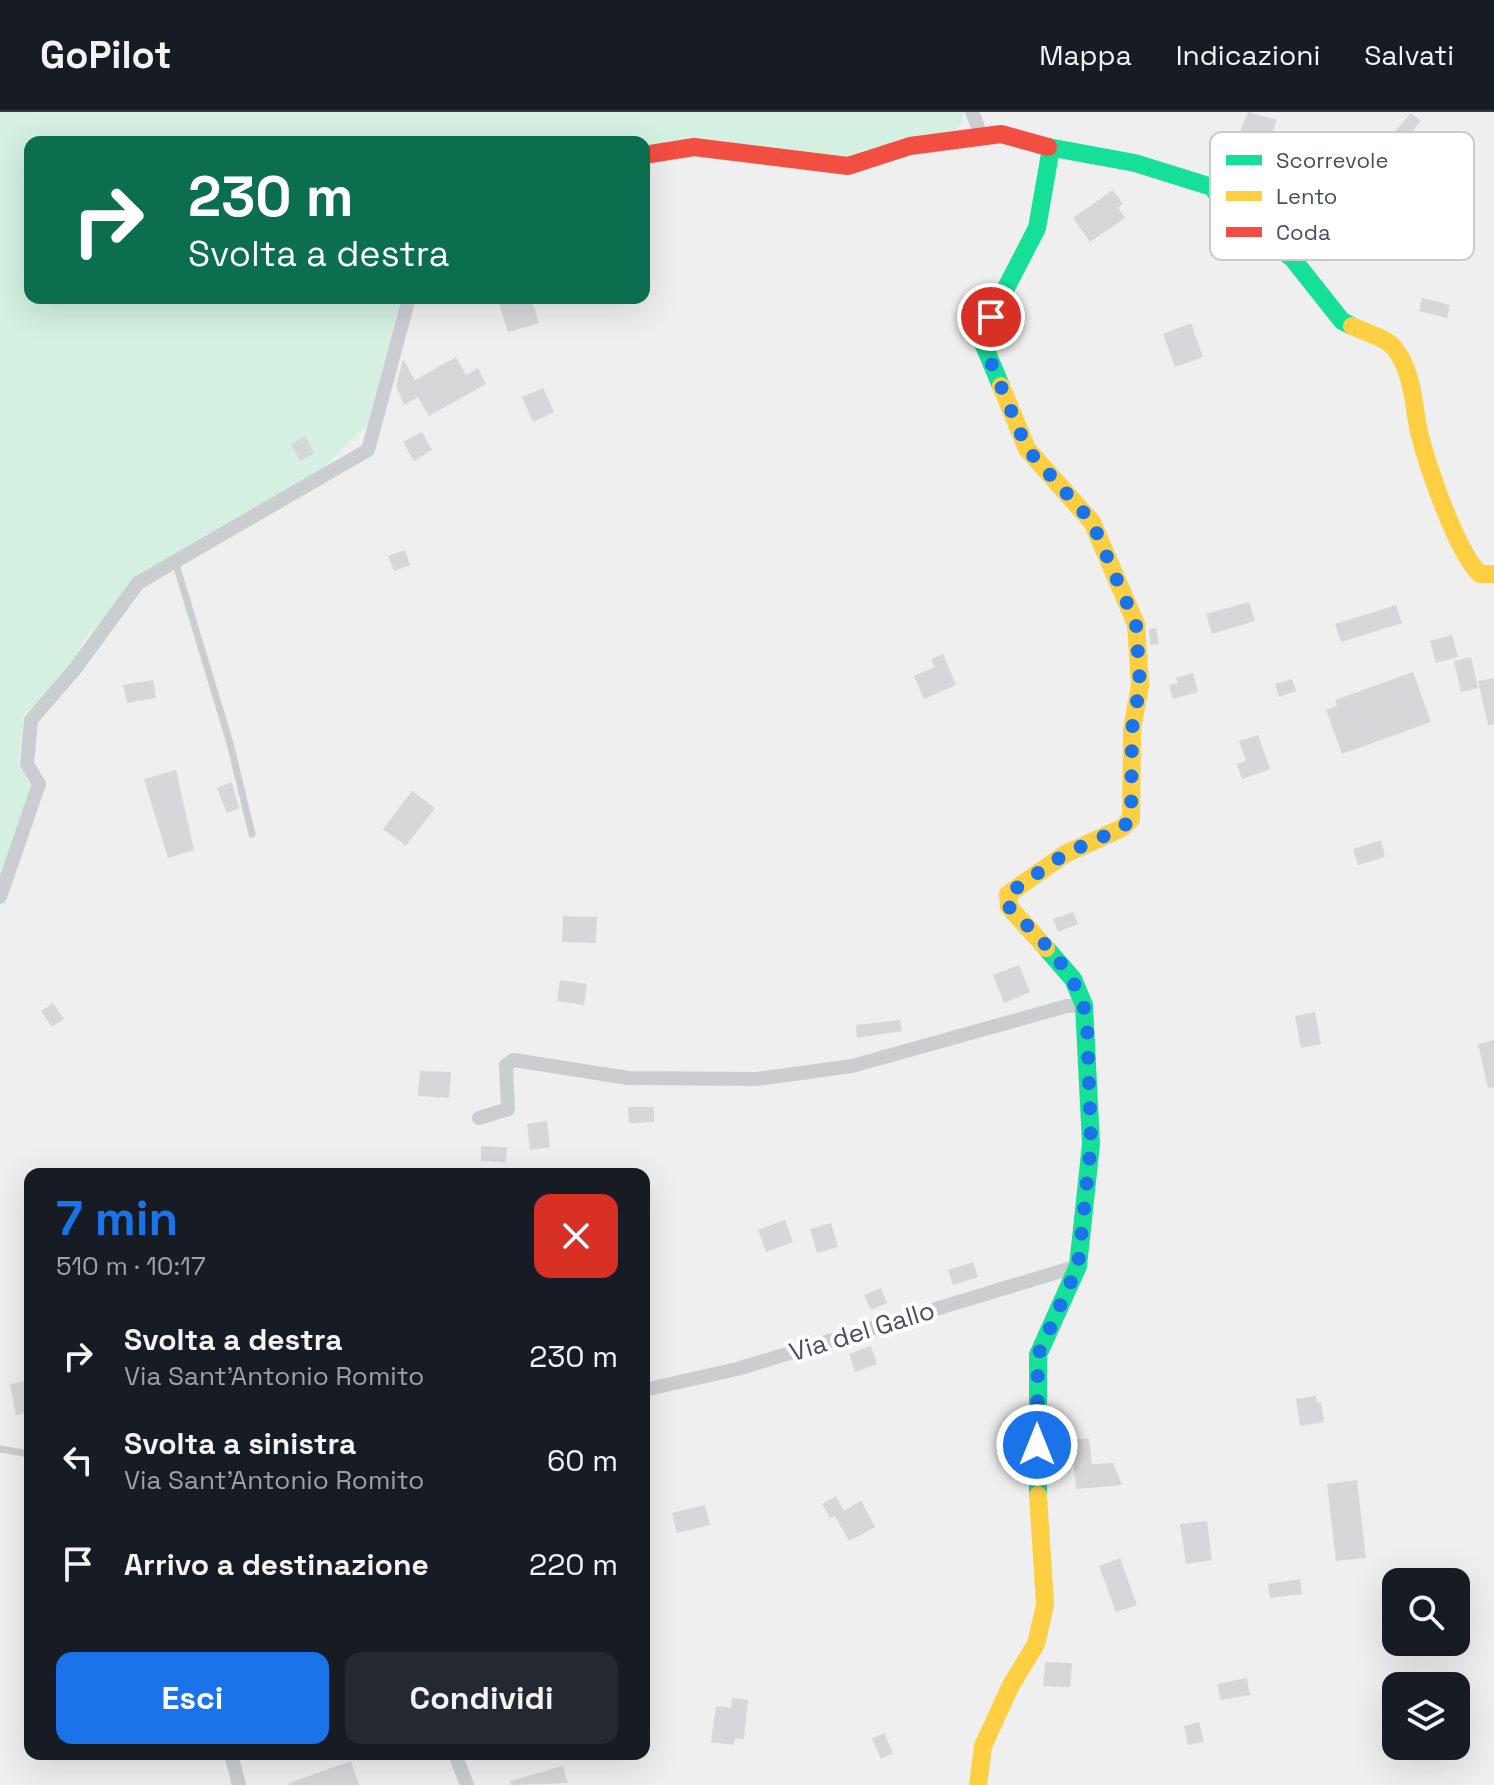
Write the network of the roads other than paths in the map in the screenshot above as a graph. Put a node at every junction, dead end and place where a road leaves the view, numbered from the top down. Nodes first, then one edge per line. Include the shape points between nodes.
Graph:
1 (972, 112) edge
2 (982, 137) junction
3 (1051, 148) junction
4 (650, 154) edge
5 (1210, 186) edge
6 (1294, 260) edge
7 (407, 304) edge
8 (175, 561) junction
9 (1494, 574) edge
10 (252, 834) dead end
11 (0, 897) edge
12 (1084, 1005) junction
13 (479, 1118) dead end
14 (1078, 1266) junction
15 (650, 1389) edge
16 (0, 1449) edge
17 (24, 1453) edge
18 (233, 1760) edge
19 (457, 1760) edge
20 (239, 1785) edge
21 (467, 1785) edge
22 (978, 1785) edge

1 - 2 street
2 - 3 street via 1001,134
2 - 4 street via 910,146 848,166 694,147
3 - 5 street via 1135,163
3 - 12 street via 1037,228 983,343 1027,449 1092,522 1136,624 1140,685 1132,729 1131,819 1065,854 1008,894 1009,907 1073,979
6 - 9 street via 1342,321 1394,346 1408,373 1420,435 1459,540 1470,565 1480,574
7 - 8 street via 368,450
8 - 10 lane
8 - 11 street via 138,583 31,720 27,764 39,784
12 - 13 street via 852,1066 772,1078 628,1078 514,1060 506,1065 508,1109
12 - 14 street via 1091,1144
14 - 15 street, Via del Gallo via 737,1369
14 - 22 street via 1038,1355 1037,1475 1045,1605 1036,1644 983,1746
16 - 17 lane
18 - 20 street
19 - 21 street

